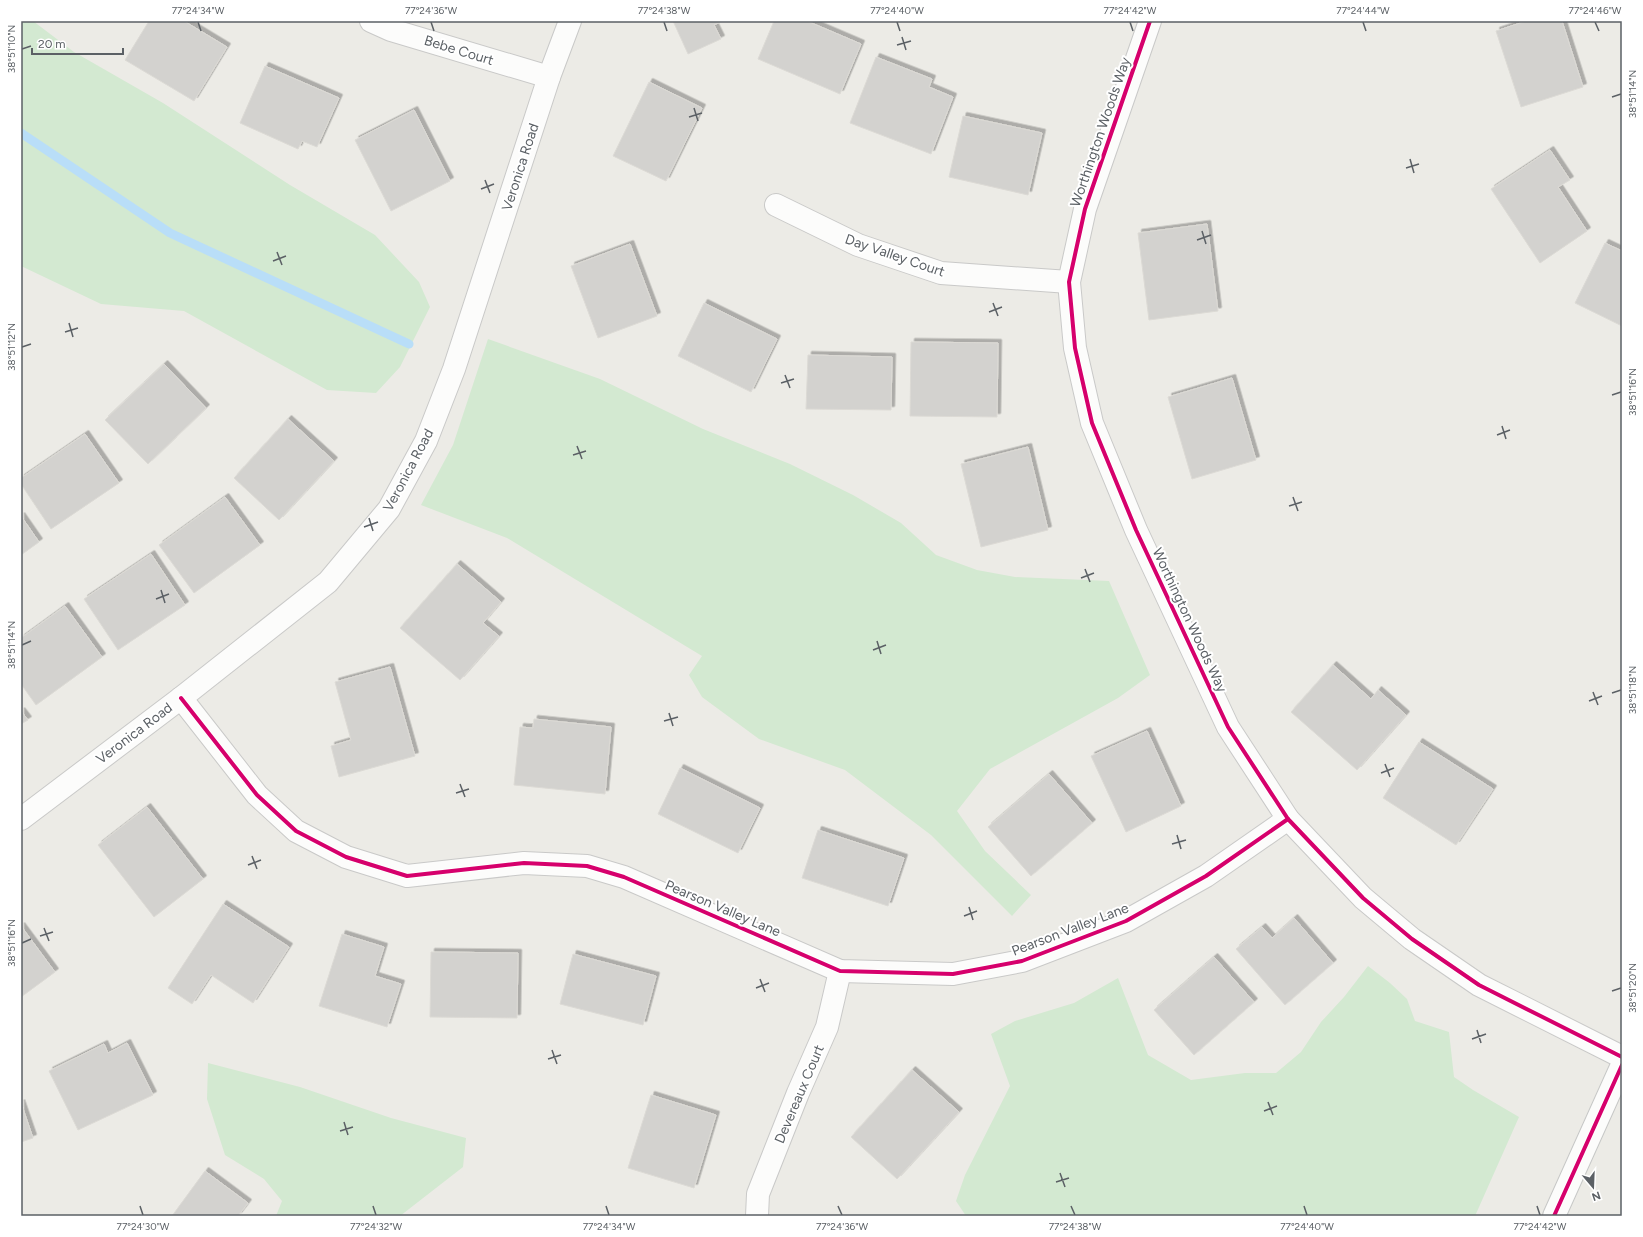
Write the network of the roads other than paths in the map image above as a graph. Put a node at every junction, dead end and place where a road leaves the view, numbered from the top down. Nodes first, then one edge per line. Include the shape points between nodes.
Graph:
1 (371, 21) edge
2 (570, 21) edge
3 (1150, 21) edge
4 (549, 77) junction
5 (776, 205) dead end
6 (1069, 282) junction
7 (181, 698) junction
8 (21, 819) edge
9 (1288, 820) junction
10 (840, 970) junction
11 (1622, 1057) edge
12 (1622, 1065) edge
13 (757, 1216) edge
14 (1554, 1216) edge

1 - 4 street, Bebe Court via 391,30
2 - 4 street, Veronica Road
3 - 6 street, Worthington Woods Way via 1085,209
4 - 7 street, Veronica Road via 454,369 426,441 389,509 328,582
5 - 6 street, Day Valley Court via 858,245 941,273
6 - 9 street, Worthington Woods Way via 1075,348 1092,423 1133,523 1228,727
7 - 8 street, Veronica Road
7 - 10 street, Pearson Valley Lane via 257,795 296,831 346,858 408,876 524,863 587,866 624,877
9 - 10 street, Pearson Valley Lane via 1206,876 1126,922 1022,961 953,974
9 - 11 street, Worthington Woods Way via 1363,898 1412,939 1479,985
10 - 13 street, Devereaux Court via 827,1027 758,1194
12 - 14 street

